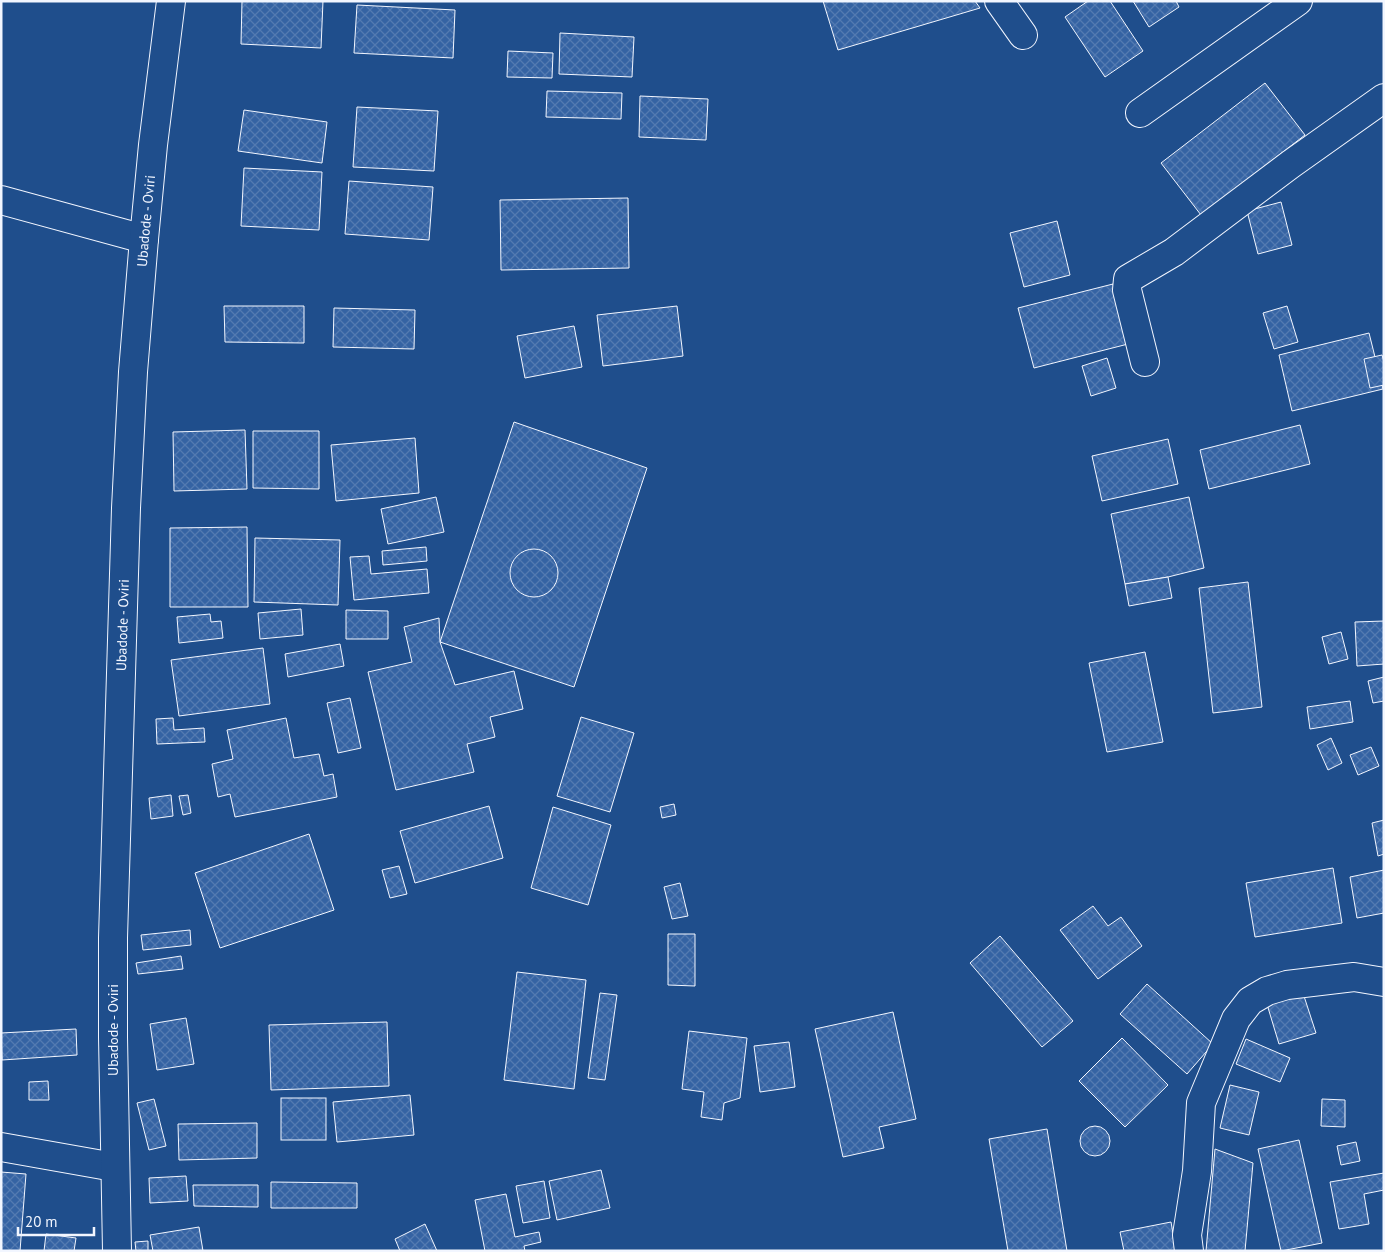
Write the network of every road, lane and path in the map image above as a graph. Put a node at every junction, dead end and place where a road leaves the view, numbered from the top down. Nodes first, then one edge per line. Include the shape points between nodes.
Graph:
1 (171, 1) edge
2 (999, 1) edge
3 (1298, 1) edge
4 (1023, 35) dead end
5 (1384, 98) edge
6 (1140, 112) dead end
7 (1, 200) edge
8 (144, 239) junction
9 (1145, 362) dead end
10 (1384, 982) edge
11 (1, 1147) edge
12 (114, 1166) junction
13 (117, 1251) edge
14 (1189, 1251) edge

1 - 8 street, Ubadode - Oviri
2 - 4 street
3 - 6 street
5 - 9 street via 1174,252 1128,279
7 - 8 street
8 - 12 street, Ubadode - Oviri via 132,382 122,609 113,938
10 - 14 street via 1354,977 1287,985 1250,1001 1236,1019 1201,1103 1197,1172 1187,1235
11 - 12 street
12 - 13 street, Ubadode - Oviri

